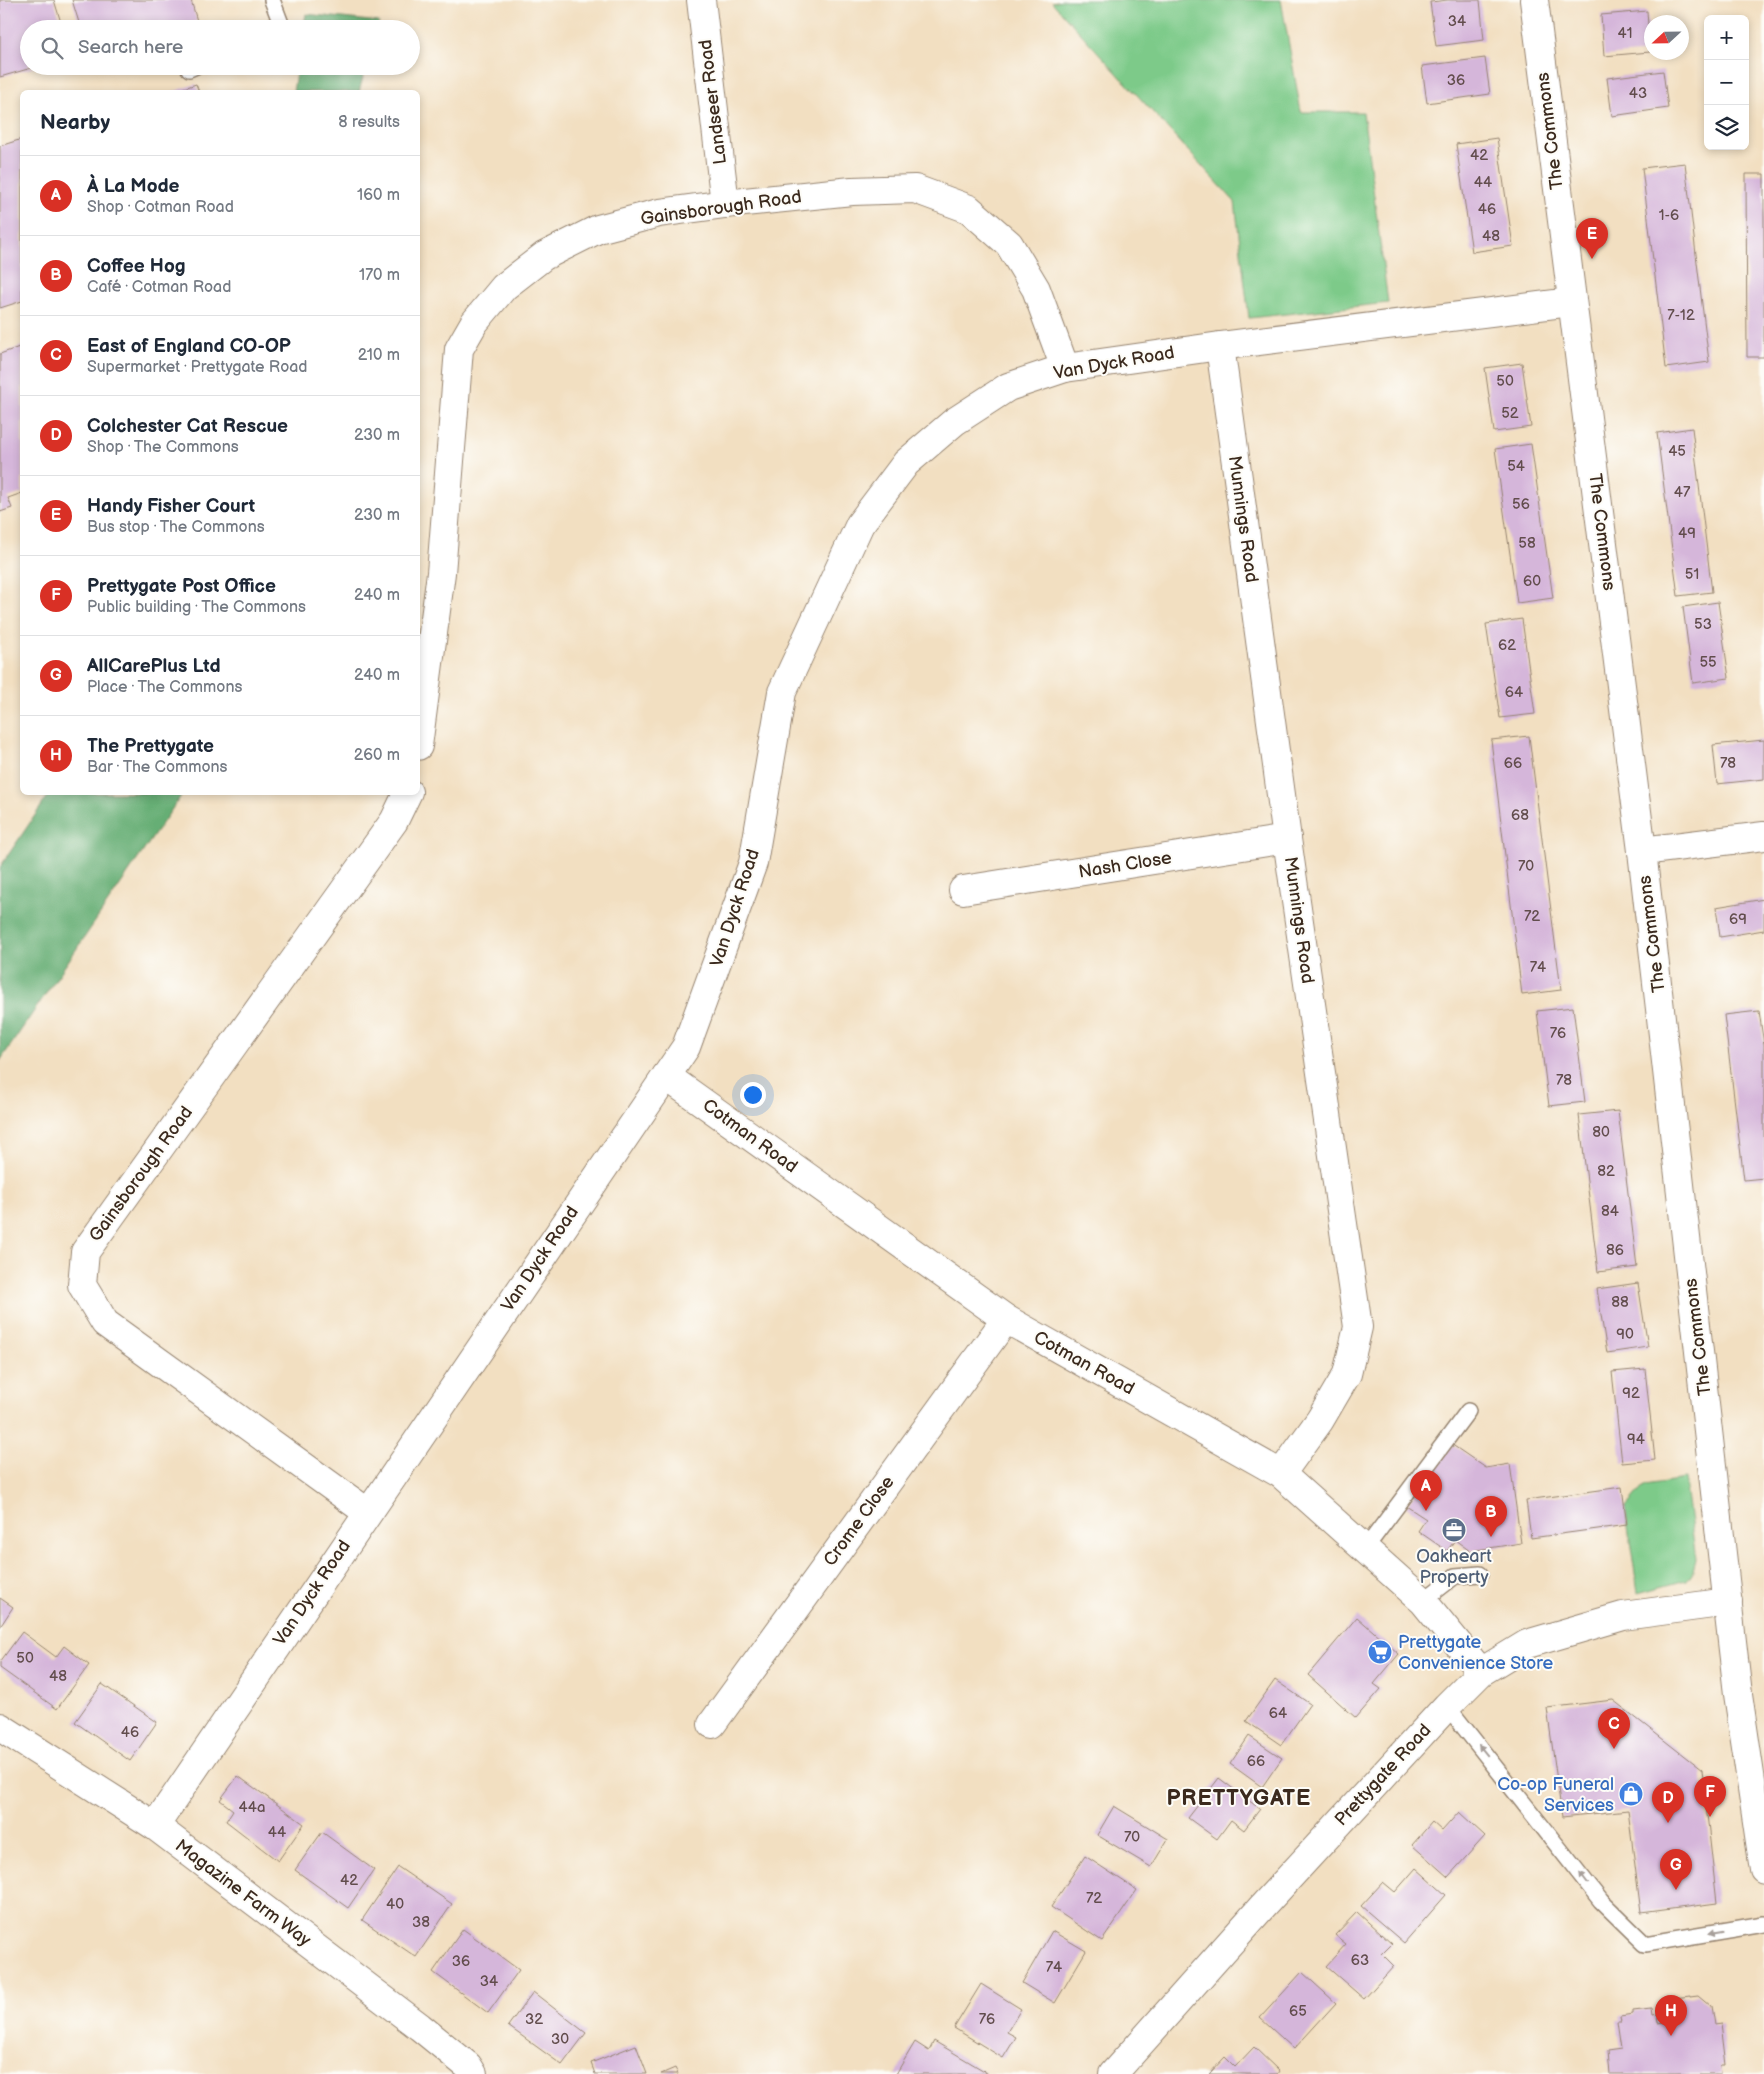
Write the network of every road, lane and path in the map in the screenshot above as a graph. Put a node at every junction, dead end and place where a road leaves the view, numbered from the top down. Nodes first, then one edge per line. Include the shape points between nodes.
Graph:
1 (272, 0) edge
2 (701, 0) edge
3 (1534, 0) edge
4 (280, 20) edge
5 (725, 204) junction
6 (1571, 302) junction
7 (1220, 346) junction
8 (1065, 368) junction
9 (420, 731) edge
10 (406, 795) edge
11 (1764, 836) edge
12 (1287, 839) junction
13 (1642, 851) junction
14 (963, 890) dead end
15 (666, 1076) junction
16 (1006, 1319) junction
17 (1468, 1411) dead end
18 (1281, 1474) junction
19 (367, 1512) junction
20 (1365, 1549) junction
21 (1480, 1574) dead end
22 (1423, 1601) junction
23 (1728, 1602) junction
24 (1481, 1672) junction
25 (1447, 1706) junction
26 (712, 1724) dead end
27 (0, 1727) edge
28 (1758, 1782) edge
29 (155, 1826) junction
30 (1764, 1869) edge
31 (1764, 1924) edge
32 (473, 2074) edge
33 (1113, 2074) edge

1 - 4 lane
2 - 5 street, Landseer Road
3 - 6 street, The Commons
5 - 8 street, Gainsborough Road via 852,191 915,189 969,209 1009,244 1036,289
5 - 9 street, Gainsborough Road via 659,213 598,229 538,261 504,287 474,323 459,350 441,573
6 - 7 street, Van Dyck Road
6 - 13 street, The Commons
7 - 8 street, Van Dyck Road
7 - 12 street, Munnings Road
8 - 15 street, Van Dyck Road via 1008,387 954,422 906,463 860,524 782,692 753,864 686,1046
10 - 19 street, Gainsborough Road via 394,820 85,1252 82,1286 105,1323
11 - 13 street
12 - 14 street, Nash Close
12 - 18 street, Munnings Road via 1358,1326 1347,1374 1320,1420
13 - 23 street, The Commons
15 - 16 street, Cotman Road
15 - 19 street, Van Dyck Road
16 - 18 street, Cotman Road
16 - 26 street, Crome Close
17 - 20 lane
18 - 20 street, Cotman Road
19 - 29 street, Van Dyck Road
20 - 22 street, Cotman Road
21 - 22 lane via 1455,1576
22 - 24 street, Cotman Road
23 - 24 street, Prettygate Road via 1623,1616 1527,1644
23 - 28 street, The Commons
24 - 25 street, Prettygate Road
31 -> 25 lane via 1645,1944 1601,1901
25 - 33 street, Prettygate Road
27 - 29 street, Magazine Farm Way
28 - 30 street, The Commons
29 - 32 street, Magazine Farm Way via 420,2027 468,2066

